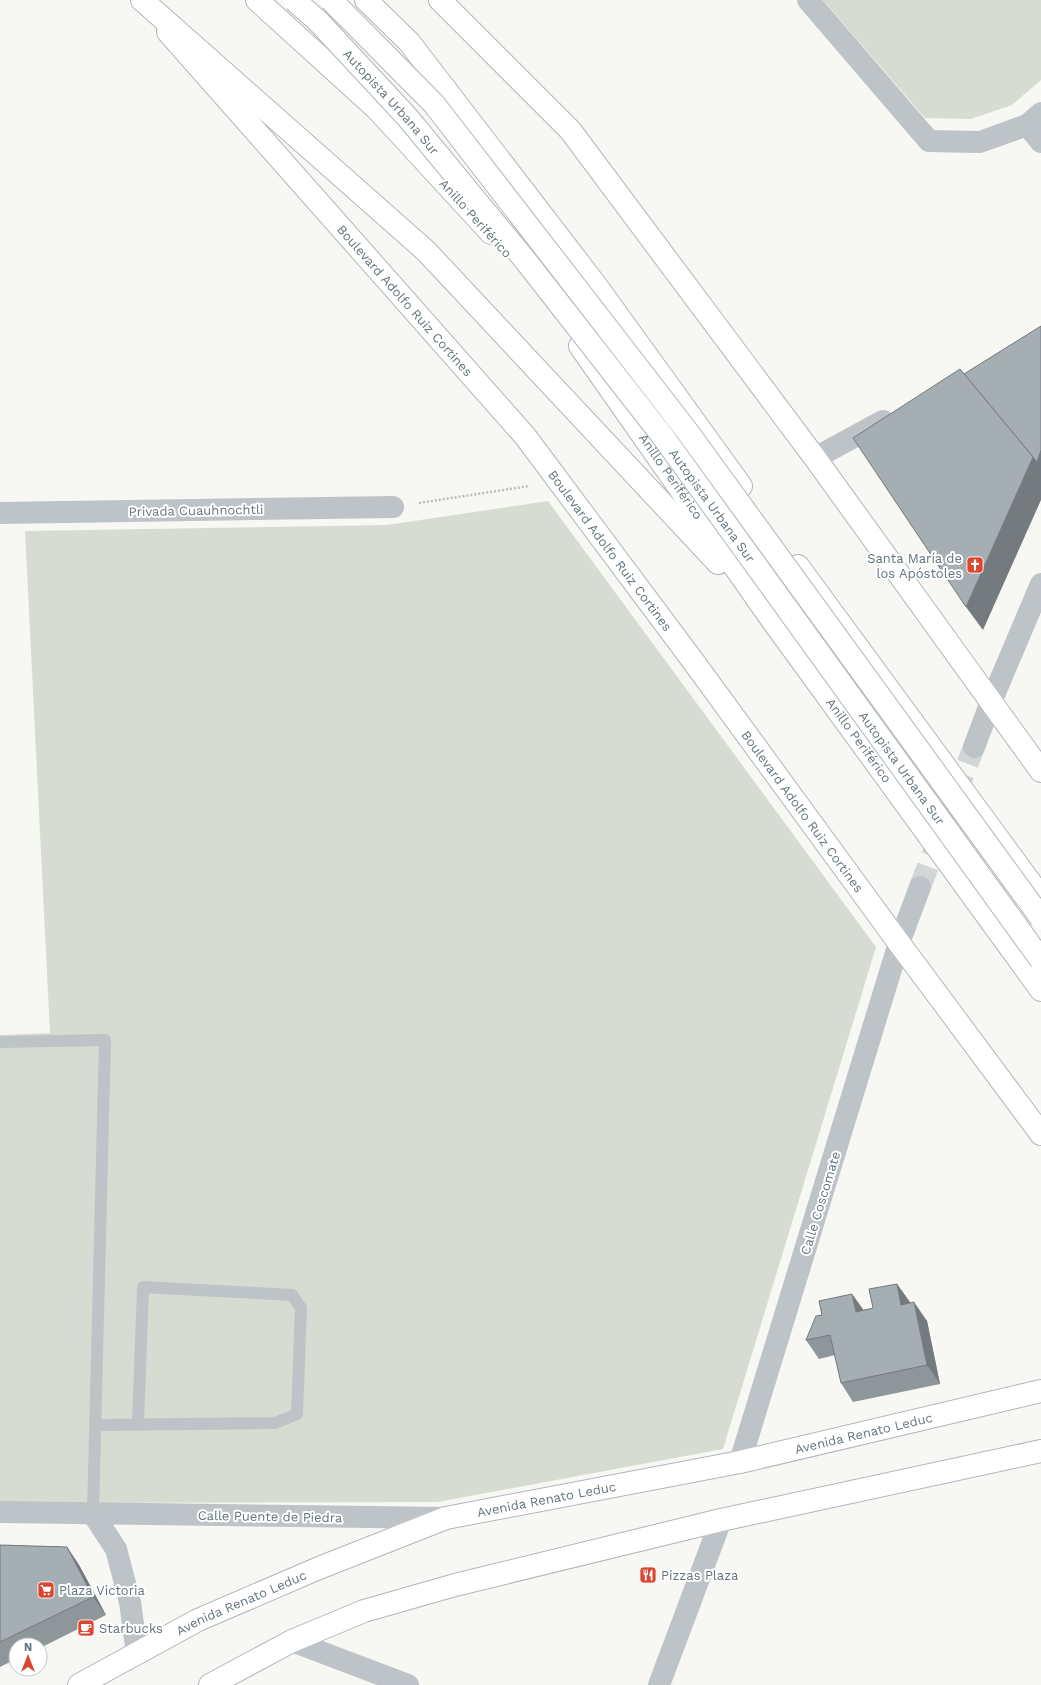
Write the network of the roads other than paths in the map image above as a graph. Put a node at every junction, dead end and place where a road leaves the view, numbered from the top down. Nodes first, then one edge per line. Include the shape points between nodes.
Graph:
1 (140, 0) edge
2 (257, 0) edge
3 (294, 0) edge
4 (331, 0) edge
5 (367, 0) edge
6 (440, 0) edge
7 (808, 0) edge
8 (1034, 119) edge
9 (1041, 142) edge
10 (904, 410) edge
11 (814, 458) junction
12 (393, 507) road end
13 (0, 513) edge
14 (1041, 584) edge
15 (772, 620) junction
16 (991, 702) junction
17 (974, 747) tunnel mouth
18 (1041, 770) edge
19 (920, 887) tunnel mouth
20 (1041, 897) edge
21 (1041, 918) edge
22 (899, 943) junction
23 (1041, 960) edge
24 (1041, 990) edge
25 (0, 1042) edge
26 (1041, 1134) edge
27 (1041, 1391) edge
28 (138, 1424) junction
29 (96, 1425) junction
30 (1041, 1451) edge
31 (740, 1462) junction
32 (0, 1512) edge
33 (93, 1514) junction
34 (446, 1518) junction
35 (721, 1520) junction
36 (292, 1641) junction
37 (137, 1654) junction
38 (79, 1685) edge
39 (210, 1685) edge
40 (408, 1685) edge
41 (659, 1685) edge

1 - 15 main road via 426,251
1 - 22 main road, Boulevard Adolfo Ruiz Cortines via 520,430 694,661
2 - 15 main road, Anillo Periférico via 376,108 537,284
3 - 23 main road, Autopista Urbana Sur, bridge via 317,20 408,118 525,260 652,422
4 - 21 main road, Autopista Urbana Sur, bridge via 444,116 687,430
5 - 20 main road via 409,42 594,284
6 - 11 main road via 570,130
7 - 8 street via 929,141 980,142
8 - 9 street
10 - 11 street
11 - 16 main road
12 - 13 street, Privada Cuauhnochtli
14 - 16 street
15 - 24 main road, Anillo Periférico
16 - 17 street
16 - 18 main road
19 - 22 street, Calle Coscomate
22 - 26 main road, Boulevard Adolfo Ruiz Cortines
22 - 31 street, Calle Coscomate
25 - 29 lane via 105,1040
27 - 31 main road, Avenida Renato Leduc
28 - 28 lane via 143,1287 292,1295 301,1308 297,1414 274,1423
28 - 29 lane
29 - 33 lane
30 - 35 main road
31 - 34 main road, Avenida Renato Leduc
32 - 33 street, Calle Puente de Piedra
33 - 34 street, Calle Puente de Piedra
33 - 37 street via 116,1549 130,1602
34 - 37 main road, Avenida Renato Leduc via 319,1568 198,1620
35 - 36 main road via 364,1610
35 - 41 street
36 - 39 main road
36 - 40 street
37 - 38 main road, Avenida Renato Leduc

